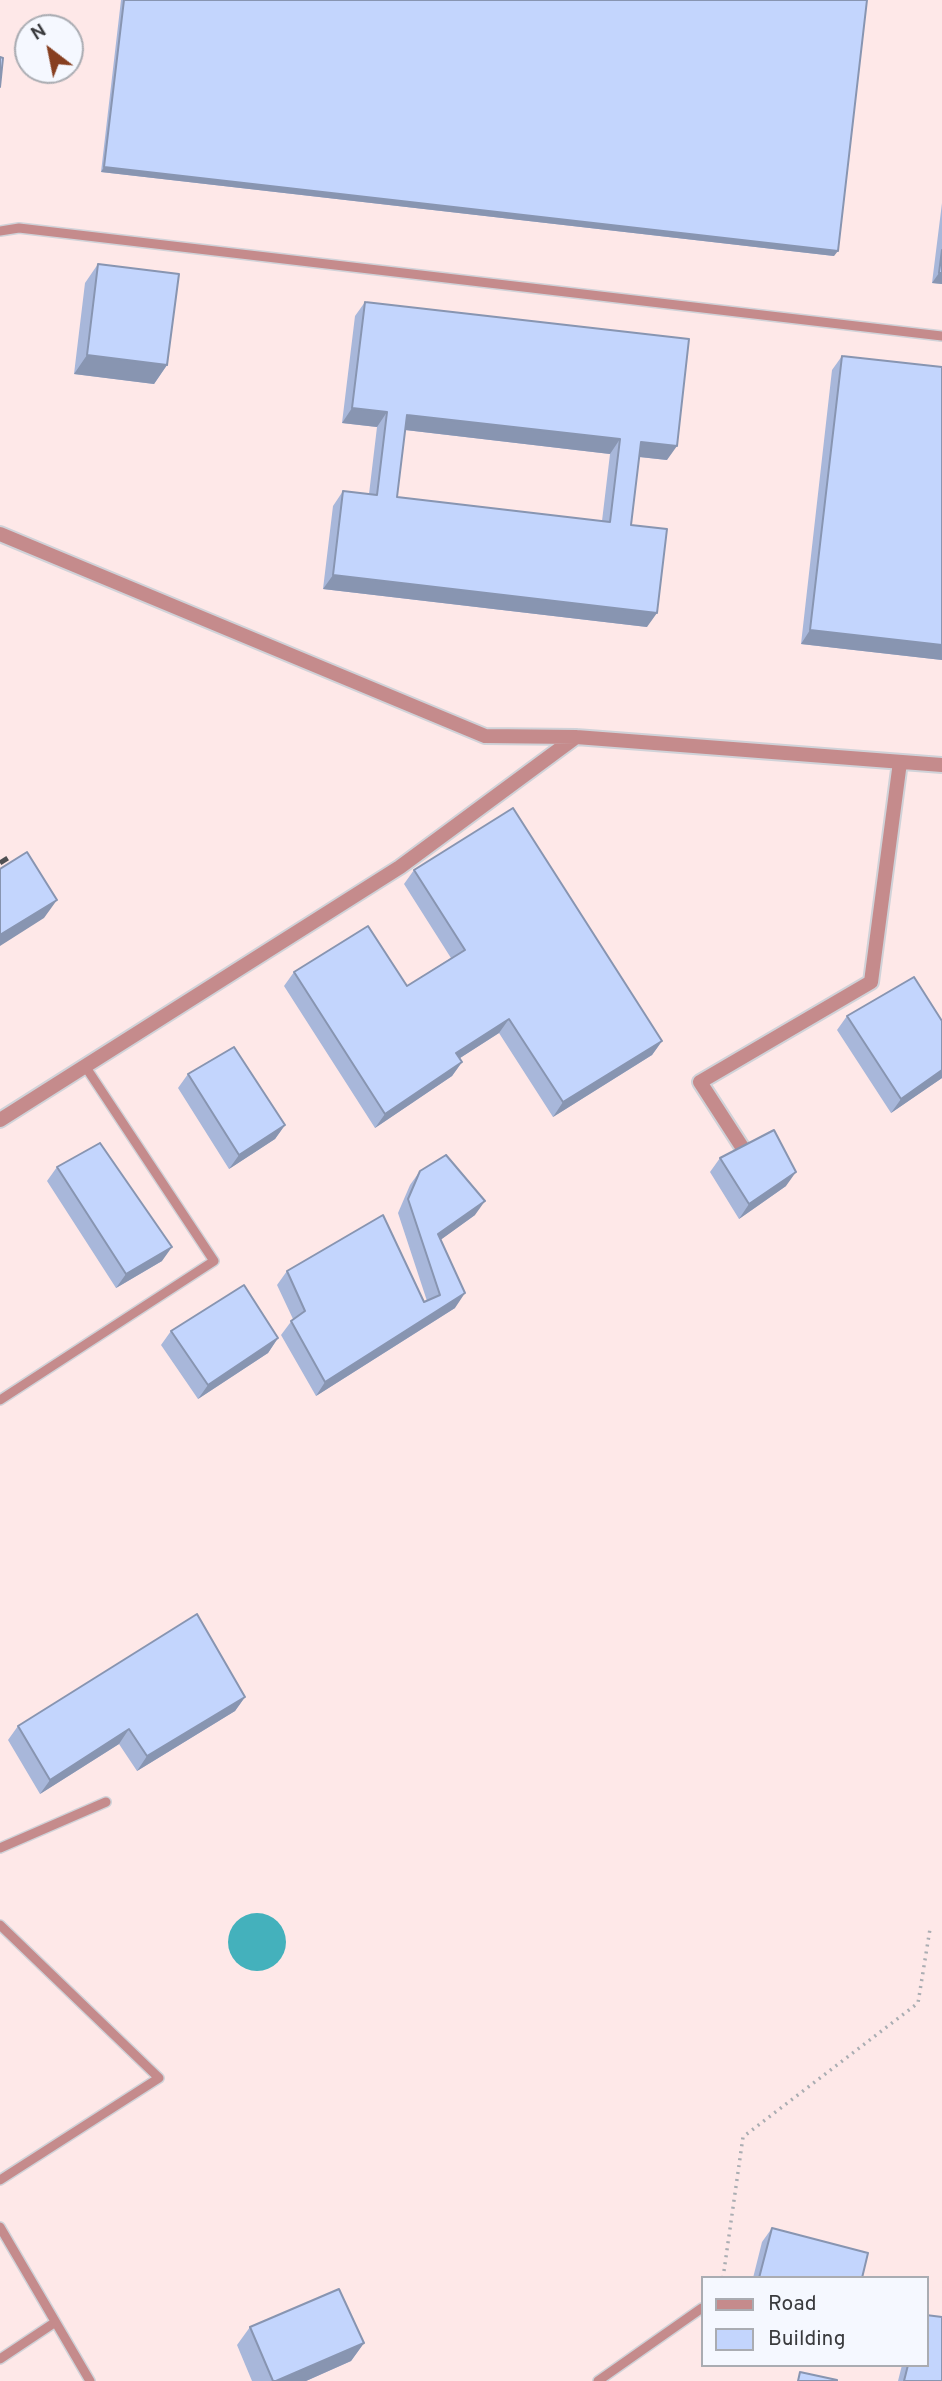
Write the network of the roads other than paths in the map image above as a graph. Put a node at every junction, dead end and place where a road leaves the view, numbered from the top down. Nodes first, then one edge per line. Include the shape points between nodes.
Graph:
1 (0, 230) edge
2 (942, 336) edge
3 (0, 534) edge
4 (576, 737) junction
5 (900, 762) junction
6 (942, 765) edge
7 (85, 1066) junction
8 (0, 1120) edge
9 (742, 1147) edge
10 (0, 1399) edge
11 (106, 1802) dead end
12 (0, 1848) edge
13 (0, 1926) edge
14 (0, 2180) edge
15 (0, 2227) edge
16 (701, 2309) edge
17 (54, 2323) junction
18 (0, 2359) edge
19 (90, 2381) edge
20 (598, 2381) edge

1 - 2 lane via 19,228
3 - 4 street via 485,736
4 - 5 street
4 - 7 street via 400,867
5 - 6 street
5 - 9 street via 871,982 700,1082
7 - 8 street
7 - 10 lane via 214,1261
11 - 12 lane
13 - 14 lane via 159,2078
15 - 17 lane
16 - 20 lane
17 - 18 lane
17 - 19 lane

